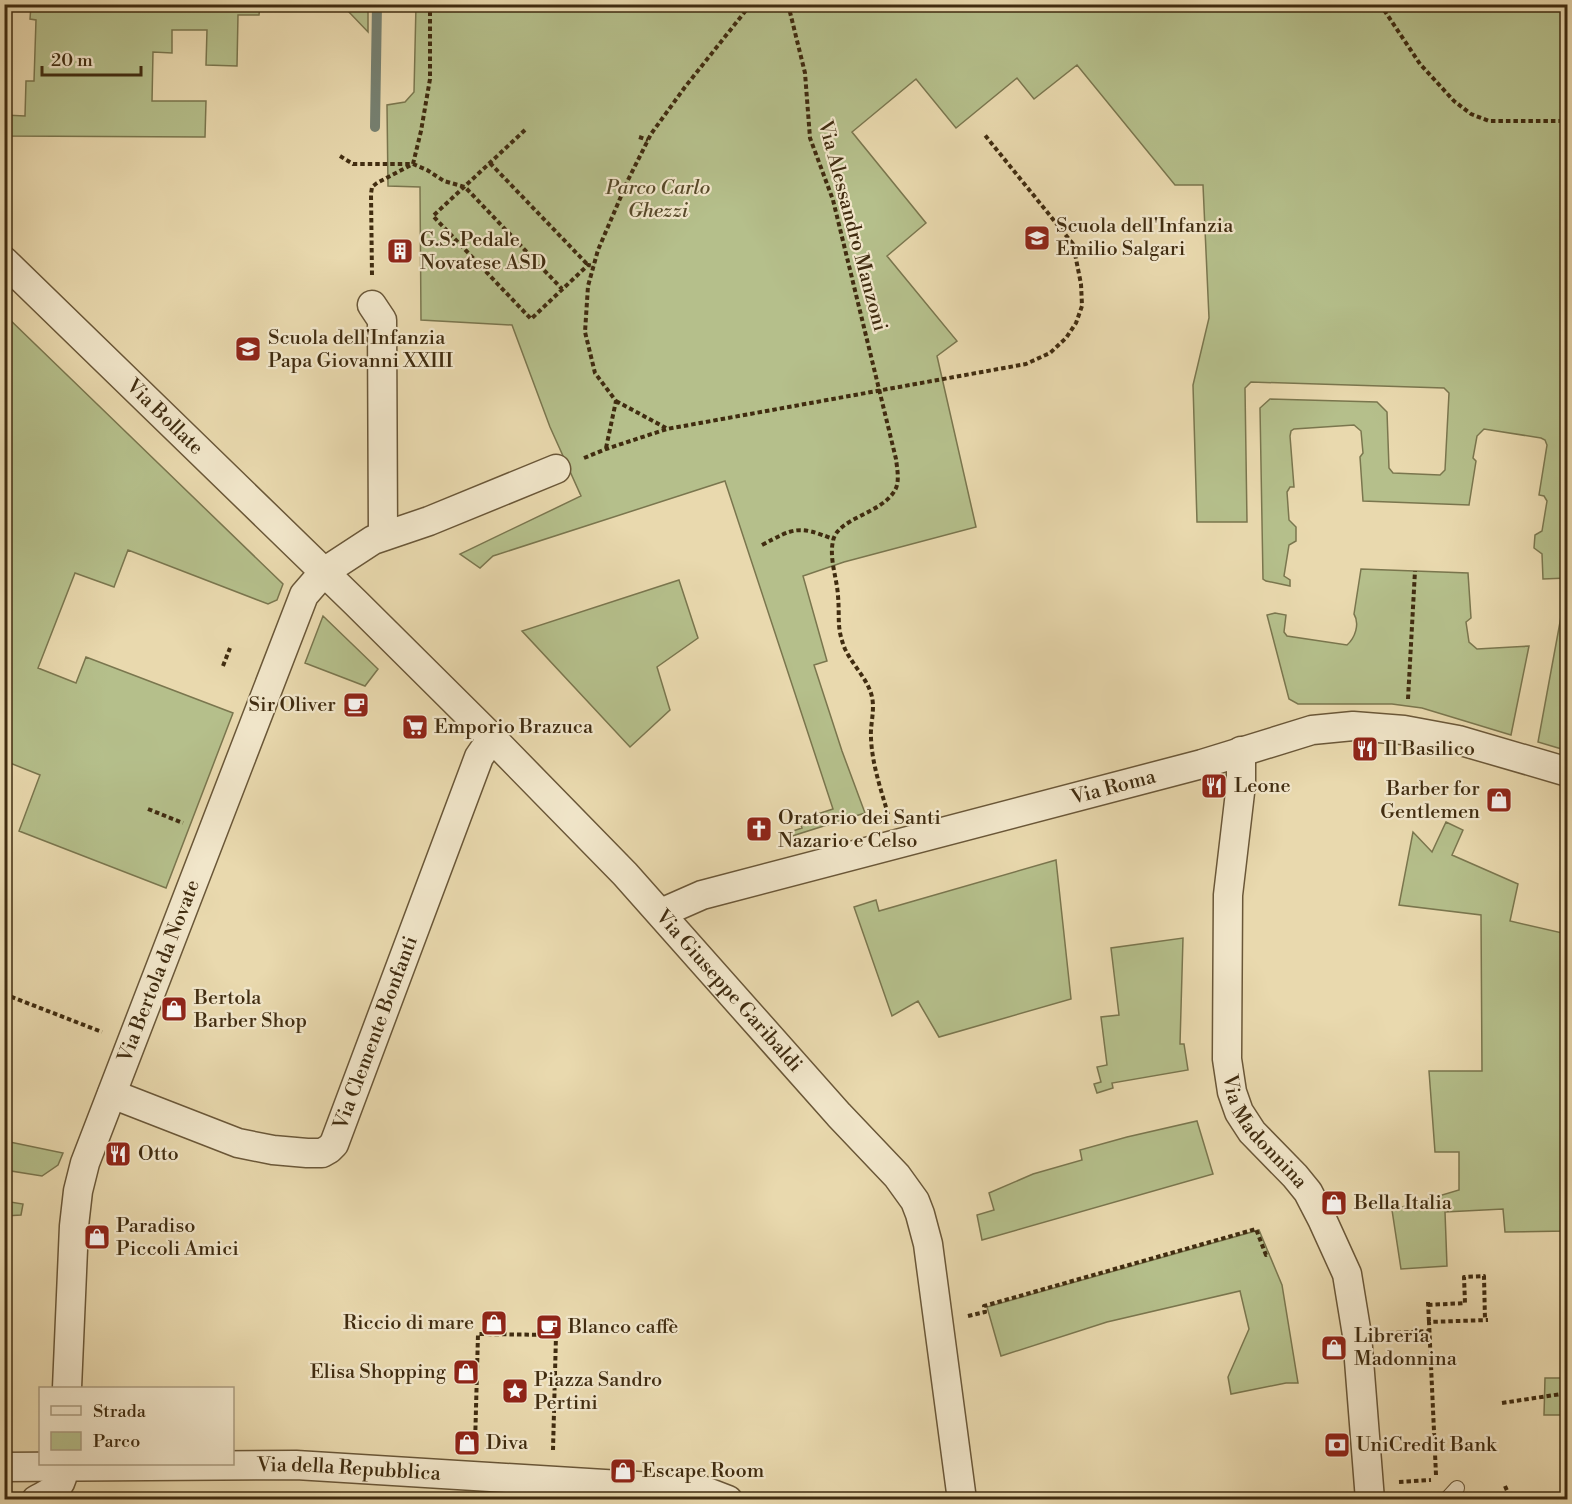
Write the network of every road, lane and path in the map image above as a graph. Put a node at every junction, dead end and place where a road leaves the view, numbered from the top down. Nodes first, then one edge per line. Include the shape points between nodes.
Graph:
1 (430, 4) edge
2 (751, 4) edge
3 (788, 4) edge
4 (1380, 4) edge
5 (1568, 121) edge
6 (525, 130) dead end
7 (984, 134) dead end
8 (639, 137) dead end
9 (648, 140) junction
10 (340, 156) dead end
11 (490, 163) junction
12 (413, 164) junction
13 (465, 187) junction
14 (4, 261) edge
15 (588, 265) junction
16 (594, 266) junction
17 (562, 288) junction
18 (372, 305) joint
19 (879, 391) junction
20 (616, 401) junction
21 (667, 429) junction
22 (606, 449) junction
23 (556, 469) joint
24 (383, 536) junction
25 (833, 539) junction
26 (762, 545) dead end
27 (1415, 571) dead end
28 (324, 572) junction
29 (230, 648) dead end
30 (223, 666) dead end
31 (1408, 706) dead end
32 (492, 738) junction
33 (1240, 751) junction
34 (1568, 772) edge
35 (148, 809) dead end
36 (190, 825) dead end
37 (896, 844) junction
38 (661, 913) junction
39 (4, 994) edge
40 (109, 1035) dead end
41 (111, 1094) junction
42 (1269, 1254) dead end
43 (963, 1317) dead end
44 (1429, 1322) junction
45 (1429, 1331) junction
46 (1380, 1334) dead end
47 (67, 1387) edge
48 (1568, 1393) edge
49 (1502, 1403) dead end
50 (64, 1465) edge
51 (4, 1467) edge
52 (474, 1476) junction
53 (552, 1481) junction
54 (1395, 1483) dead end
55 (1505, 1486) dead end
56 (1457, 1488) dead end
57 (36, 1500) edge
58 (728, 1500) edge
59 (962, 1500) edge
60 (1370, 1500) edge
61 (1446, 1500) edge
62 (1511, 1500) edge

1 - 12 path via 430,79
2 - 9 path
3 - 19 path, Via Alessandro Manzoni via 805,73 810,138 833,200
4 - 5 path via 1420,64 1471,114 1490,121
6 - 11 path
7 - 19 path via 1073,244 1082,306 1076,323 1050,353 1026,364
8 - 9 path
9 - 16 path
10 - 12 path via 353,164
11 - 13 path
11 - 15 path
12 - 13 path via 444,181
12 - 18 path via 372,187
13 - 17 path
13 - 17 path via 433,216 531,319
14 - 28 street, Via Bollate
15 - 16 path
15 - 17 path
16 - 20 path via 588,286 585,332 595,373
18 - 24 street via 382,320
19 - 21 path
19 - 25 path, Via Alessandro Manzoni via 896,459 896,490 880,507 847,523
20 - 21 path
20 - 22 path
21 - 22 path
22 - 23 path
23 - 24 street, Via Bertola da Novate
24 - 28 street, Via Bertola da Novate
25 - 26 path via 796,530
25 - 37 path via 838,629 872,698 874,762
27 - 31 path
28 - 32 street, Via Giuseppe Garibaldi
28 - 41 street, Via Bertola da Novate via 304,595
29 - 30 path
32 - 38 street, Via Giuseppe Garibaldi
32 - 41 street, Via Clemente Bonfanti via 479,757 329,1149 307,1153 238,1143
33 - 34 street, Via Roma via 1311,730 1353,726 1458,740
33 - 37 street, Via Roma
33 - 60 street, Via Madonnina via 1241,784 1228,906 1227,1059 1232,1092 1252,1132 1308,1192 1347,1274 1357,1335
35 - 36 path
37 - 38 street, Via Roma via 702,895
38 - 59 street, Via Giuseppe Garibaldi via 897,1176 915,1201 928,1244
39 - 40 path
41 - 47 street, Via Bertola da Novate via 78,1191
42 - 43 path via 1256,1229 984,1306 985,1312
44 - 44 path via 1487,1320 1484,1276 1464,1277 1466,1303 1428,1303
44 - 45 path
45 - 46 path
45 - 54 path via 1437,1480
48 - 49 path
50 - 51 street, Via della Repubblica
50 - 52 street, Via della Repubblica via 296,1465
50 - 57 street via 61,1482
52 - 53 street, Via della Repubblica
52 - 53 path via 478,1334 556,1335
53 - 58 street, Via della Repubblica via 702,1490
55 - 62 path
56 - 61 lane

